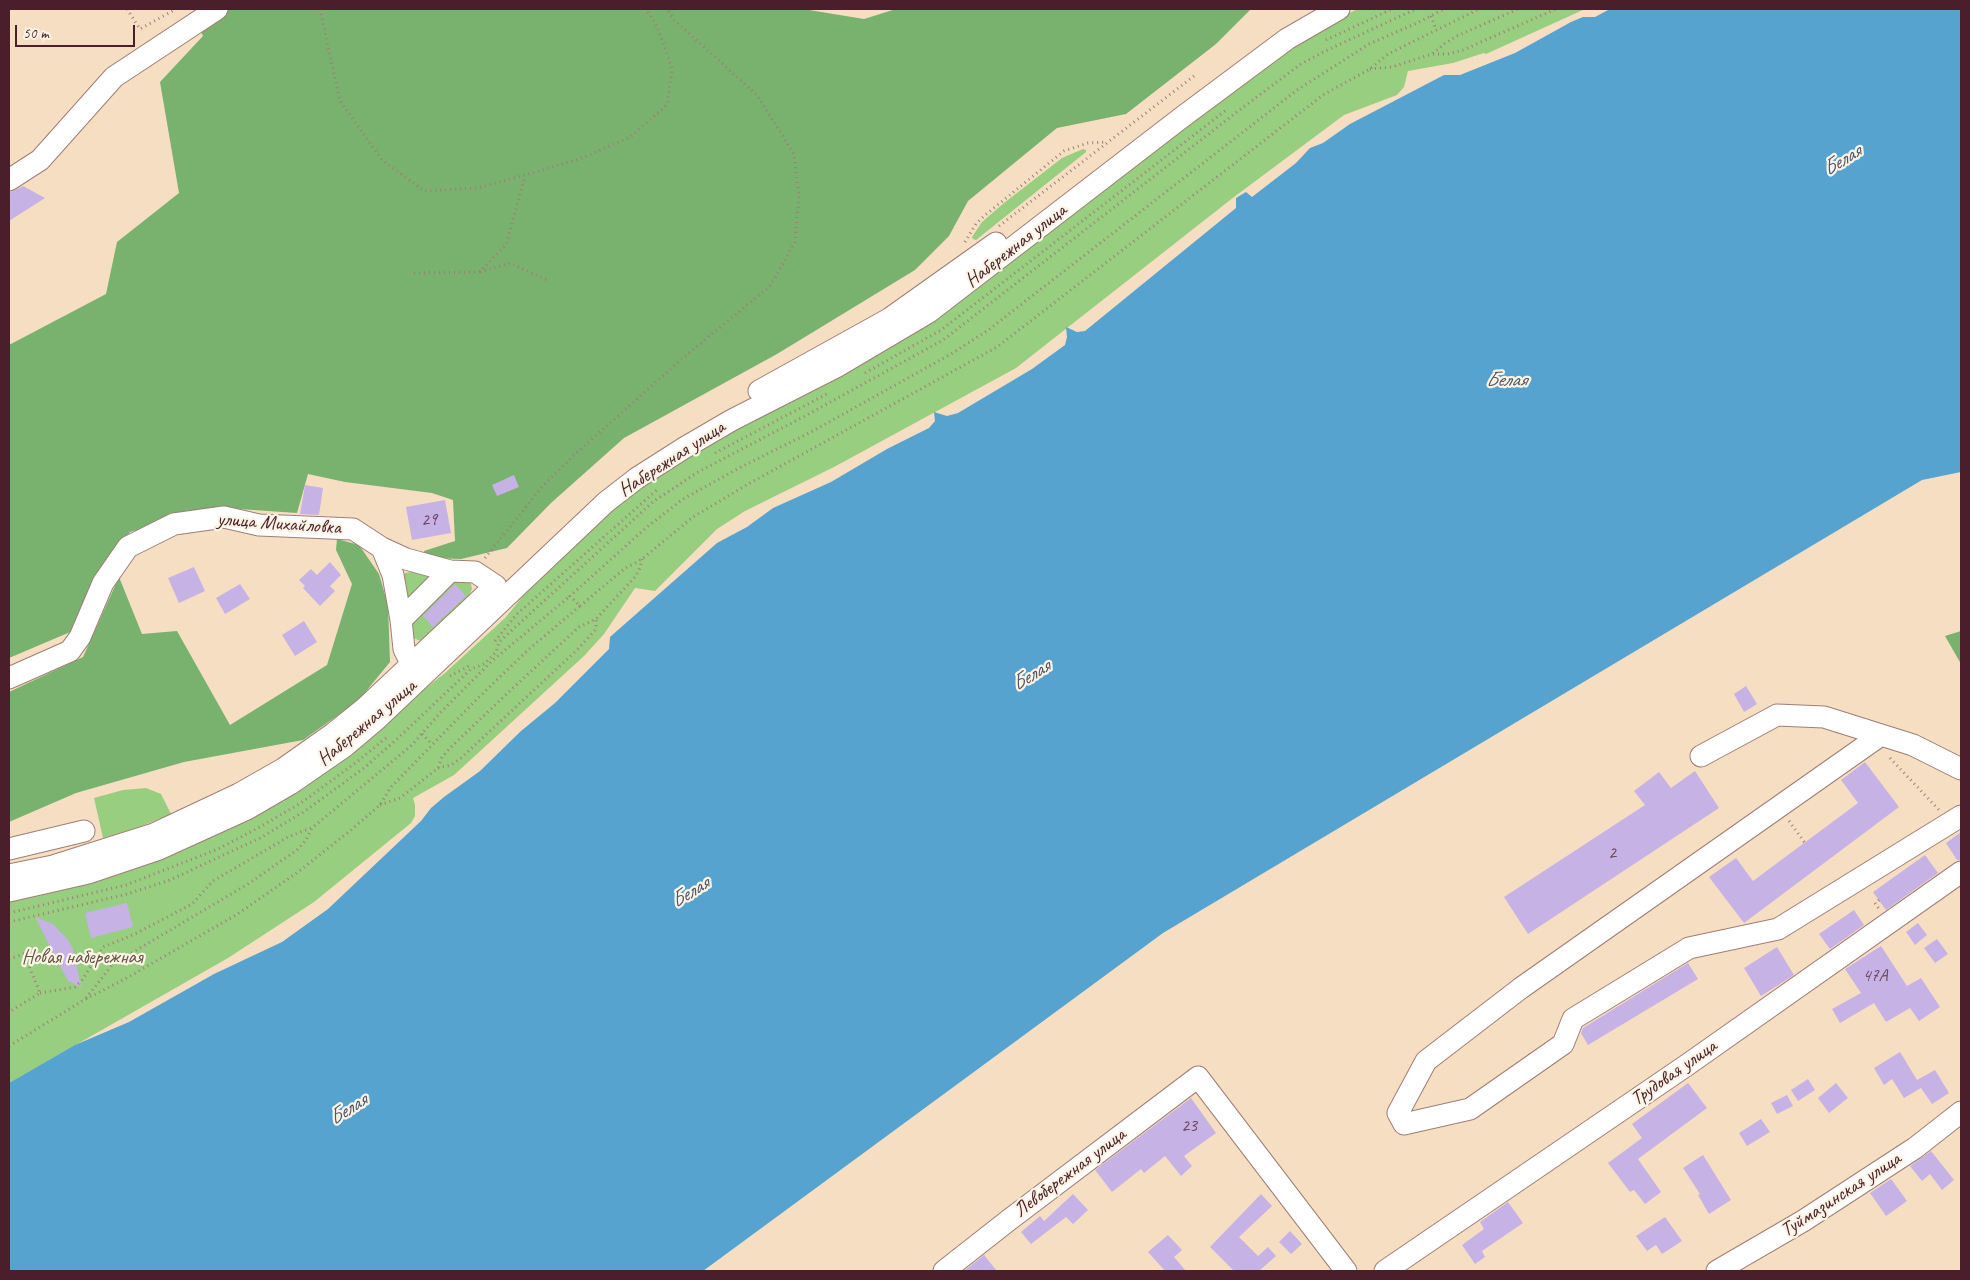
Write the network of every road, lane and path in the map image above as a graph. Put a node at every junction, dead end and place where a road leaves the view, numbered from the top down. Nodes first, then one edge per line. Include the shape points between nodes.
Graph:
1 (127, 9) edge
2 (176, 9) edge
3 (216, 9) edge
4 (320, 9) edge
5 (646, 9) edge
6 (667, 9) edge
7 (1308, 9) edge
8 (1339, 9) edge
9 (1416, 9) edge
10 (1444, 9) edge
11 (1479, 9) edge
12 (1518, 9) edge
13 (1556, 9) edge
14 (1431, 16) junction
15 (1436, 29) junction
16 (1432, 54) junction
17 (1370, 69) junction
18 (1194, 76) dead end
19 (1106, 142) junction
20 (525, 175) junction
21 (9, 180) edge
22 (992, 232) dead end
23 (964, 246) dead end
24 (479, 272) junction
25 (414, 273) dead end
26 (547, 280) dead end
27 (382, 548) junction
28 (642, 559) junction
29 (450, 571) junction
30 (475, 572) junction
31 (496, 586) junction
32 (570, 596) junction
33 (580, 606) junction
34 (596, 619) junction
35 (401, 620) junction
36 (491, 660) junction
37 (412, 665) junction
38 (9, 678) edge
39 (422, 734) junction
40 (433, 744) junction
41 (1883, 744) junction
42 (1702, 756) dead end
43 (438, 768) junction
44 (1961, 769) edge
45 (380, 805) junction
46 (1786, 818) dead end
47 (1956, 819) edge
48 (312, 828) junction
49 (84, 832) dead end
50 (1805, 843) dead end
51 (9, 849) edge
52 (86, 865) junction
53 (1961, 872) edge
54 (9, 874) edge
55 (9, 892) edge
56 (9, 922) edge
57 (9, 959) edge
58 (40, 993) junction
59 (84, 1000) junction
60 (9, 1012) edge
61 (9, 1046) edge
62 (1961, 1112) edge
63 (944, 1271) edge
64 (1346, 1271) edge
65 (1385, 1271) edge
66 (1717, 1271) edge

1 - 2 path via 140,29
3 - 21 street via 114,77 40,160
4 - 20 path via 340,102 382,160 424,191 477,188
5 - 20 path via 658,26 672,68 667,105 630,137 584,157
6 - 30 path via 674,20 757,95 794,154 799,196 795,242 770,286 573,456 542,488
7 - 31 street, Набережная улица via 1258,42 920,299 832,352 670,441 630,468
8 - 52 street, Набережная улица via 1287,39 929,312 836,367 732,420 636,478 606,502 377,720 310,771 247,809 158,849
9 - 36 path via 1301,64 943,340 677,485 654,501 499,642
10 - 14 path
11 - 15 path
12 - 16 path via 1457,36
13 - 16 path via 1463,50
14 - 15 path
14 - 32 path via 1369,44 1296,90 987,331 811,432 683,499 647,526
15 - 17 path via 1388,54
16 - 17 path via 1392,67
17 - 28 path via 1323,95 996,347 693,517
18 - 19 path
19 - 22 path
19 - 23 path via 1088,143 1064,152 984,216
20 - 24 path via 506,245
24 - 25 path
24 - 26 path via 510,263
27 - 29 street, улица Михайловка via 406,559
27 - 35 street via 393,575
27 - 38 street, улица Михайловка via 353,529 258,525 224,517 174,524 128,547 103,583 80,637 70,651
28 - 33 path via 624,568
28 - 34 path via 635,577
29 - 30 street, улица Михайловка
29 - 35 street
30 - 31 street
31 - 37 street, Набережная улица
32 - 33 path
32 - 36 path
33 - 40 path via 528,650
34 - 43 path via 579,627 507,693 451,747
34 - 43 path via 596,630 590,638 461,758
35 - 37 street via 404,649
36 - 39 path
36 - 56 path via 470,669 357,774 262,837 170,880 127,894
37 - 52 street, Набережная улица via 365,708 302,757 239,794
39 - 40 path
39 - 48 path via 412,746
40 - 45 path via 391,787
41 - 42 street via 1824,717 1777,715
41 - 44 street via 1913,745
41 - 47 path
41 - 47 street via 1521,988 1426,1061 1398,1113 1404,1124 1470,1109 1564,1044 1573,1019 1689,948 1778,929
43 - 45 path via 400,798
45 - 59 path via 298,872 236,915
46 - 50 path
48 - 58 path via 288,837 213,881 192,904 103,947 75,987
48 - 59 path via 297,850 248,884 113,964
49 - 51 street
52 - 54 street, Набережная улица via 53,866
52 - 55 street, Набережная улица
53 - 65 street, Трудовая улица
57 - 58 path via 24,954
58 - 60 path
59 - 61 path
62 - 66 street, Туймазинская улица via 1915,1148 1803,1221
63 - 64 street, Левобережная улица via 1198,1077

